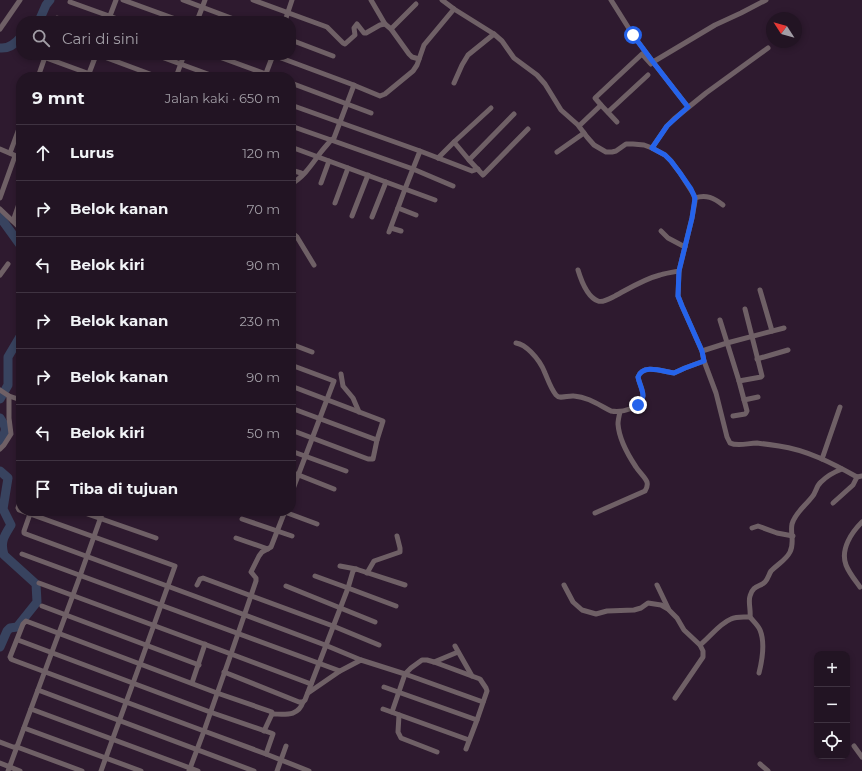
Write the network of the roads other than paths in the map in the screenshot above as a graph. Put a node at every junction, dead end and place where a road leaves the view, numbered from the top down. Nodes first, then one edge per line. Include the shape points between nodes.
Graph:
1 (20, 0) edge
2 (116, 0) edge
3 (123, 0) edge
4 (183, 0) edge
5 (205, 0) edge
6 (253, 0) edge
7 (292, 0) edge
8 (371, 0) edge
9 (442, 0) edge
10 (611, 0) edge
11 (766, 0) edge
12 (70, 2) dead end
13 (416, 4) dead end
14 (202, 7) junction
15 (454, 9) junction
16 (288, 13) junction
17 (102, 16) edge
18 (110, 16) edge
19 (167, 16) edge
20 (199, 16) edge
21 (226, 16) edge
22 (287, 16) edge
23 (385, 24) junction
24 (0, 29) edge
25 (391, 29) junction
26 (494, 34) junction
27 (296, 42) edge
28 (768, 48) dead end
29 (333, 56) dead end
30 (419, 58) junction
31 (44, 60) edge
32 (52, 60) edge
33 (94, 60) edge
34 (112, 60) edge
35 (170, 60) edge
36 (182, 60) edge
37 (226, 60) edge
38 (271, 60) edge
39 (286, 60) edge
40 (652, 63) junction
41 (181, 64) junction
42 (40, 72) edge
43 (81, 72) edge
44 (89, 72) edge
45 (145, 72) edge
46 (178, 72) edge
47 (199, 72) edge
48 (255, 72) edge
49 (267, 72) edge
50 (648, 75) dead end
51 (454, 83) dead end
52 (296, 85) edge
53 (354, 85) junction
54 (346, 104) junction
55 (601, 105) junction
56 (296, 107) edge
57 (688, 107) junction
58 (491, 108) dead end
59 (608, 112) junction
60 (371, 113) dead end
61 (514, 114) dead end
62 (340, 122) junction
63 (617, 122) dead end
64 (579, 126) junction
65 (296, 128) edge
66 (528, 129) dead end
67 (584, 133) junction
68 (16, 140) edge
69 (331, 140) junction
70 (454, 142) junction
71 (652, 148) junction
72 (0, 149) edge
73 (296, 149) edge
74 (420, 151) junction
75 (556, 152) dead end
76 (10, 153) junction
77 (15, 156) joint
78 (318, 157) junction
79 (438, 158) junction
80 (469, 160) junction
81 (329, 161) junction
82 (348, 168) junction
83 (413, 169) junction
84 (478, 169) junction
85 (296, 172) edge
86 (301, 173) dead end
87 (368, 175) junction
88 (296, 182) edge
89 (321, 182) dead end
90 (386, 182) junction
91 (453, 186) dead end
92 (406, 189) junction
93 (0, 198) edge
94 (695, 198) junction
95 (435, 200) dead end
96 (335, 204) dead end
97 (723, 205) dead end
98 (0, 208) edge
99 (398, 208) junction
100 (16, 212) edge
101 (416, 215) dead end
102 (352, 216) dead end
103 (372, 217) dead end
104 (13, 221) junction
105 (16, 224) edge
106 (401, 231) dead end
107 (661, 231) dead end
108 (296, 236) edge
109 (685, 247) junction
110 (8, 264) dead end
111 (314, 265) dead end
112 (578, 270) dead end
113 (679, 271) junction
114 (0, 275) edge
115 (760, 290) dead end
116 (744, 308) dead end
117 (720, 320) dead end
118 (784, 328) dead end
119 (772, 332) junction
120 (751, 337) junction
121 (516, 343) dead end
122 (727, 343) junction
123 (296, 346) edge
124 (788, 350) dead end
125 (702, 351) junction
126 (312, 352) dead end
127 (757, 359) junction
128 (704, 361) junction
129 (296, 367) edge
130 (341, 374) dead end
131 (739, 381) junction
132 (296, 388) edge
133 (0, 390) edge
134 (8, 395) junction
135 (758, 397) dead end
136 (16, 398) edge
137 (327, 400) junction
138 (744, 400) junction
139 (840, 407) dead end
140 (296, 410) edge
141 (359, 412) junction
142 (620, 412) junction
143 (733, 416) dead end
144 (320, 419) junction
145 (296, 432) edge
146 (313, 438) junction
147 (377, 440) junction
148 (0, 449) edge
149 (296, 453) edge
150 (306, 456) junction
151 (822, 459) junction
152 (842, 469) junction
153 (346, 471) dead end
154 (298, 475) junction
155 (859, 476) edge
156 (296, 480) edge
157 (334, 489) dead end
158 (833, 503) dead end
159 (595, 513) dead end
160 (29, 516) edge
161 (35, 516) edge
162 (92, 516) edge
163 (101, 516) edge
164 (282, 516) edge
165 (296, 516) edge
166 (242, 518) dead end
167 (100, 519) junction
168 (862, 522) edge
169 (316, 524) dead end
170 (752, 528) dead end
171 (277, 530) junction
172 (292, 536) dead end
173 (397, 536) dead end
174 (793, 536) junction
175 (94, 538) junction
176 (156, 538) dead end
177 (236, 538) dead end
178 (268, 549) junction
179 (22, 554) dead end
180 (87, 556) junction
181 (340, 566) dead end
182 (356, 569) junction
183 (367, 572) junction
184 (80, 576) junction
185 (315, 576) dead end
186 (39, 583) dead end
187 (197, 585) dead end
188 (405, 585) dead end
189 (564, 585) dead end
190 (657, 585) dead end
191 (286, 586) dead end
192 (168, 587) junction
193 (860, 587) dead end
194 (348, 588) junction
195 (73, 595) junction
196 (252, 595) junction
197 (42, 606) dead end
198 (161, 606) junction
199 (396, 606) dead end
200 (340, 608) junction
201 (669, 610) junction
202 (66, 615) junction
203 (244, 615) junction
204 (750, 617) junction
205 (375, 622) dead end
206 (154, 625) junction
207 (333, 626) junction
208 (58, 633) junction
209 (238, 634) junction
210 (18, 640) junction
211 (206, 644) junction
212 (147, 645) junction
213 (326, 645) junction
214 (379, 645) dead end
215 (700, 645) junction
216 (455, 646) dead end
217 (52, 652) junction
218 (458, 652) junction
219 (231, 654) junction
220 (361, 660) junction
221 (434, 662) junction
222 (140, 664) junction
223 (199, 664) junction
224 (319, 664) junction
225 (340, 671) junction
226 (45, 672) junction
227 (224, 672) junction
228 (759, 673) dead end
229 (405, 674) junction
230 (472, 676) junction
231 (133, 683) junction
232 (192, 683) junction
233 (311, 684) junction
234 (384, 687) dead end
235 (38, 690) junction
236 (217, 692) junction
237 (308, 693) junction
238 (398, 693) junction
239 (675, 698) dead end
240 (127, 702) junction
241 (303, 702) junction
242 (483, 702) junction
243 (31, 709) junction
244 (383, 709) dead end
245 (210, 712) junction
246 (392, 712) junction
247 (272, 714) junction
248 (399, 715) junction
249 (477, 720) junction
250 (120, 721) junction
251 (24, 728) junction
252 (204, 731) junction
253 (264, 731) junction
254 (112, 739) junction
255 (469, 740) junction
256 (0, 742) edge
257 (286, 746) dead end
258 (854, 746) dead end
259 (17, 747) junction
260 (197, 749) junction
261 (466, 749) dead end
262 (438, 752) dead end
263 (266, 754) junction
264 (862, 757) edge
265 (106, 758) junction
266 (281, 760) junction
267 (0, 763) edge
268 (760, 764) dead end
269 (9, 769) edge
270 (189, 769) edge
271 (20, 771) edge
272 (82, 771) edge
273 (101, 771) edge
274 (141, 771) edge
275 (198, 771) edge
276 (254, 771) edge
277 (277, 771) edge
278 (309, 771) edge
279 (768, 771) edge

1 - 24 street
2 - 18 street
3 - 19 street
4 - 14 street
5 - 14 street
6 - 16 street
7 - 16 street
8 - 23 street
9 - 15 street
10 - 40 street
11 - 40 street via 715,25
12 - 17 street
13 - 25 street
14 - 20 street
14 - 21 street
15 - 26 street
15 - 30 street via 424,46
16 - 22 street
16 - 23 street via 327,27 345,44 355,36 354,28 357,24 366,33
23 - 25 street
25 - 30 street via 408,54
26 - 51 street via 467,57
26 - 64 street via 504,42 514,58 537,75 561,110
27 - 29 street
28 - 57 street
30 - 53 street via 413,71 385,94 380,96
31 - 42 street
32 - 43 street
33 - 44 street
34 - 45 street
35 - 41 street
36 - 41 street
37 - 48 street
38 - 49 street
39 - 53 street
40 - 55 street via 642,54 595,98
40 - 57 street
41 - 46 street
41 - 47 street
50 - 59 street
52 - 54 street
53 - 54 street
54 - 60 street
54 - 62 street
55 - 59 street
55 - 64 street
56 - 62 street
57 - 71 street via 667,126
58 - 70 street
59 - 63 street
61 - 80 street
62 - 69 street
62 - 74 street
64 - 67 street
65 - 69 street
66 - 84 street via 483,175
67 - 71 street via 594,145 606,152 614,152 626,144 640,144
67 - 75 street
68 - 76 street
69 - 78 street
69 - 83 street
70 - 79 street
70 - 80 street
71 - 94 street via 671,161
72 - 76 street
73 - 78 street
74 - 79 street
74 - 83 street
76 - 77 street
77 - 93 street
78 - 81 street
78 - 88 street
79 - 84 street via 472,171
80 - 84 street
81 - 82 street
81 - 89 street
82 - 87 street
82 - 96 street
83 - 91 street
83 - 92 street
85 - 86 street
87 - 90 street
87 - 102 street
90 - 92 street
90 - 103 street
92 - 95 street
92 - 99 street
94 - 97 street via 707,197
94 - 109 street
98 - 104 street
99 - 101 street
99 - 106 street via 390,230
100 - 104 street
104 - 105 street
107 - 109 street
108 - 111 street
109 - 113 street
110 - 114 street
112 - 113 street via 586,290 601,302 648,279
113 - 125 street via 678,296
115 - 119 street
116 - 120 street
117 - 122 street
118 - 119 street
119 - 120 street
120 - 122 street
120 - 127 street
121 - 142 street via 530,350 540,362 558,397 579,396 611,411
122 - 125 street
122 - 131 street
123 - 126 street
124 - 127 street
125 - 128 street
127 - 131 street via 761,377
128 - 142 street via 674,373 650,369 641,372 638,377 643,394 642,401
128 - 151 street via 730,443 780,446
129 - 137 street via 334,381
130 - 141 street via 343,386 354,398
131 - 138 street
132 - 137 street
133 - 134 street
134 - 136 street
134 - 148 street via 11,434
135 - 138 street
137 - 141 street
137 - 144 street
138 - 143 street via 746,413
139 - 151 street
140 - 144 street
141 - 147 street via 383,421
142 - 159 street via 619,433 627,452 646,481 647,489
144 - 146 street
144 - 147 street
145 - 146 street
146 - 147 street via 368,459 373,459
146 - 150 street
149 - 150 street
150 - 153 street
150 - 154 street
151 - 152 street
152 - 155 street
152 - 174 street via 819,483 812,497 794,519
154 - 156 street
154 - 157 street
155 - 158 street
160 - 180 street via 24,533
161 - 175 street
162 - 167 street
163 - 167 street
164 - 171 street
165 - 169 street
166 - 171 street
167 - 175 street
167 - 176 street
168 - 193 street via 849,540 844,556
170 - 174 street via 758,526
171 - 172 street
171 - 178 street
173 - 183 street via 400,552 374,561
174 - 204 street via 792,547 787,557 769,574 766,581 752,591
175 - 180 street
175 - 192 street via 174,566
177 - 178 street
178 - 196 street via 259,556 251,572 256,578
179 - 184 street
180 - 184 street
180 - 192 street
181 - 182 street
182 - 183 street
182 - 194 street
183 - 188 street
184 - 195 street
184 - 198 street
185 - 194 street
186 - 195 street
187 - 196 street via 203,578
189 - 201 street via 573,602 582,610 596,614 634,610 648,603
190 - 201 street
191 - 200 street
192 - 198 street
192 - 203 street
194 - 199 street
194 - 200 street
195 - 202 street
195 - 206 street
196 - 203 street
196 - 207 street
197 - 202 street
198 - 206 street
198 - 209 street
200 - 205 street
200 - 207 street
201 - 215 street via 684,630
202 - 208 street
202 - 212 street
203 - 209 street
203 - 213 street
204 - 215 street via 730,619
204 - 228 street via 762,637
206 - 211 street
206 - 212 street
207 - 213 street
207 - 214 street
208 - 210 street via 26,622
208 - 217 street
208 - 222 street
209 - 219 street
209 - 224 street
210 - 217 street
210 - 226 street via 11,659
211 - 219 street
211 - 223 street
212 - 222 street
212 - 223 street
213 - 220 street
213 - 224 street
215 - 239 street via 703,657
216 - 218 street
217 - 226 street
217 - 231 street
218 - 221 street
218 - 230 street
219 - 227 street
219 - 233 street
220 - 225 street
220 - 229 street
221 - 229 street via 422,660
221 - 230 street
222 - 231 street
222 - 232 street
223 - 232 street
224 - 225 street
224 - 233 street
225 - 237 street
226 - 235 street
226 - 240 street
227 - 236 street
227 - 241 street
229 - 238 street
229 - 242 street
230 - 242 street via 480,679 486,688
231 - 240 street
231 - 245 street
232 - 236 street
233 - 237 street
234 - 238 street
235 - 243 street
235 - 250 street
236 - 245 street
236 - 247 street
237 - 241 street
238 - 246 street
238 - 249 street
240 - 250 street
240 - 252 street
241 - 247 street via 300,710 293,714
242 - 249 street
243 - 251 street
243 - 254 street
244 - 246 street
245 - 252 street
245 - 253 street
246 - 248 street
247 - 253 street
248 - 255 street
248 - 262 street via 398,732 401,738
249 - 255 street
250 - 254 street
250 - 260 street
251 - 259 street
251 - 265 street
252 - 260 street
252 - 263 street
253 - 263 street via 273,734
254 - 265 street
254 - 270 street
255 - 261 street
256 - 259 street
257 - 266 street
258 - 264 street
259 - 269 street
259 - 272 street
260 - 270 street
260 - 276 street
263 - 266 street
265 - 273 street
265 - 274 street
266 - 277 street
266 - 278 street
267 - 269 street
268 - 279 street
269 - 271 street
270 - 275 street

